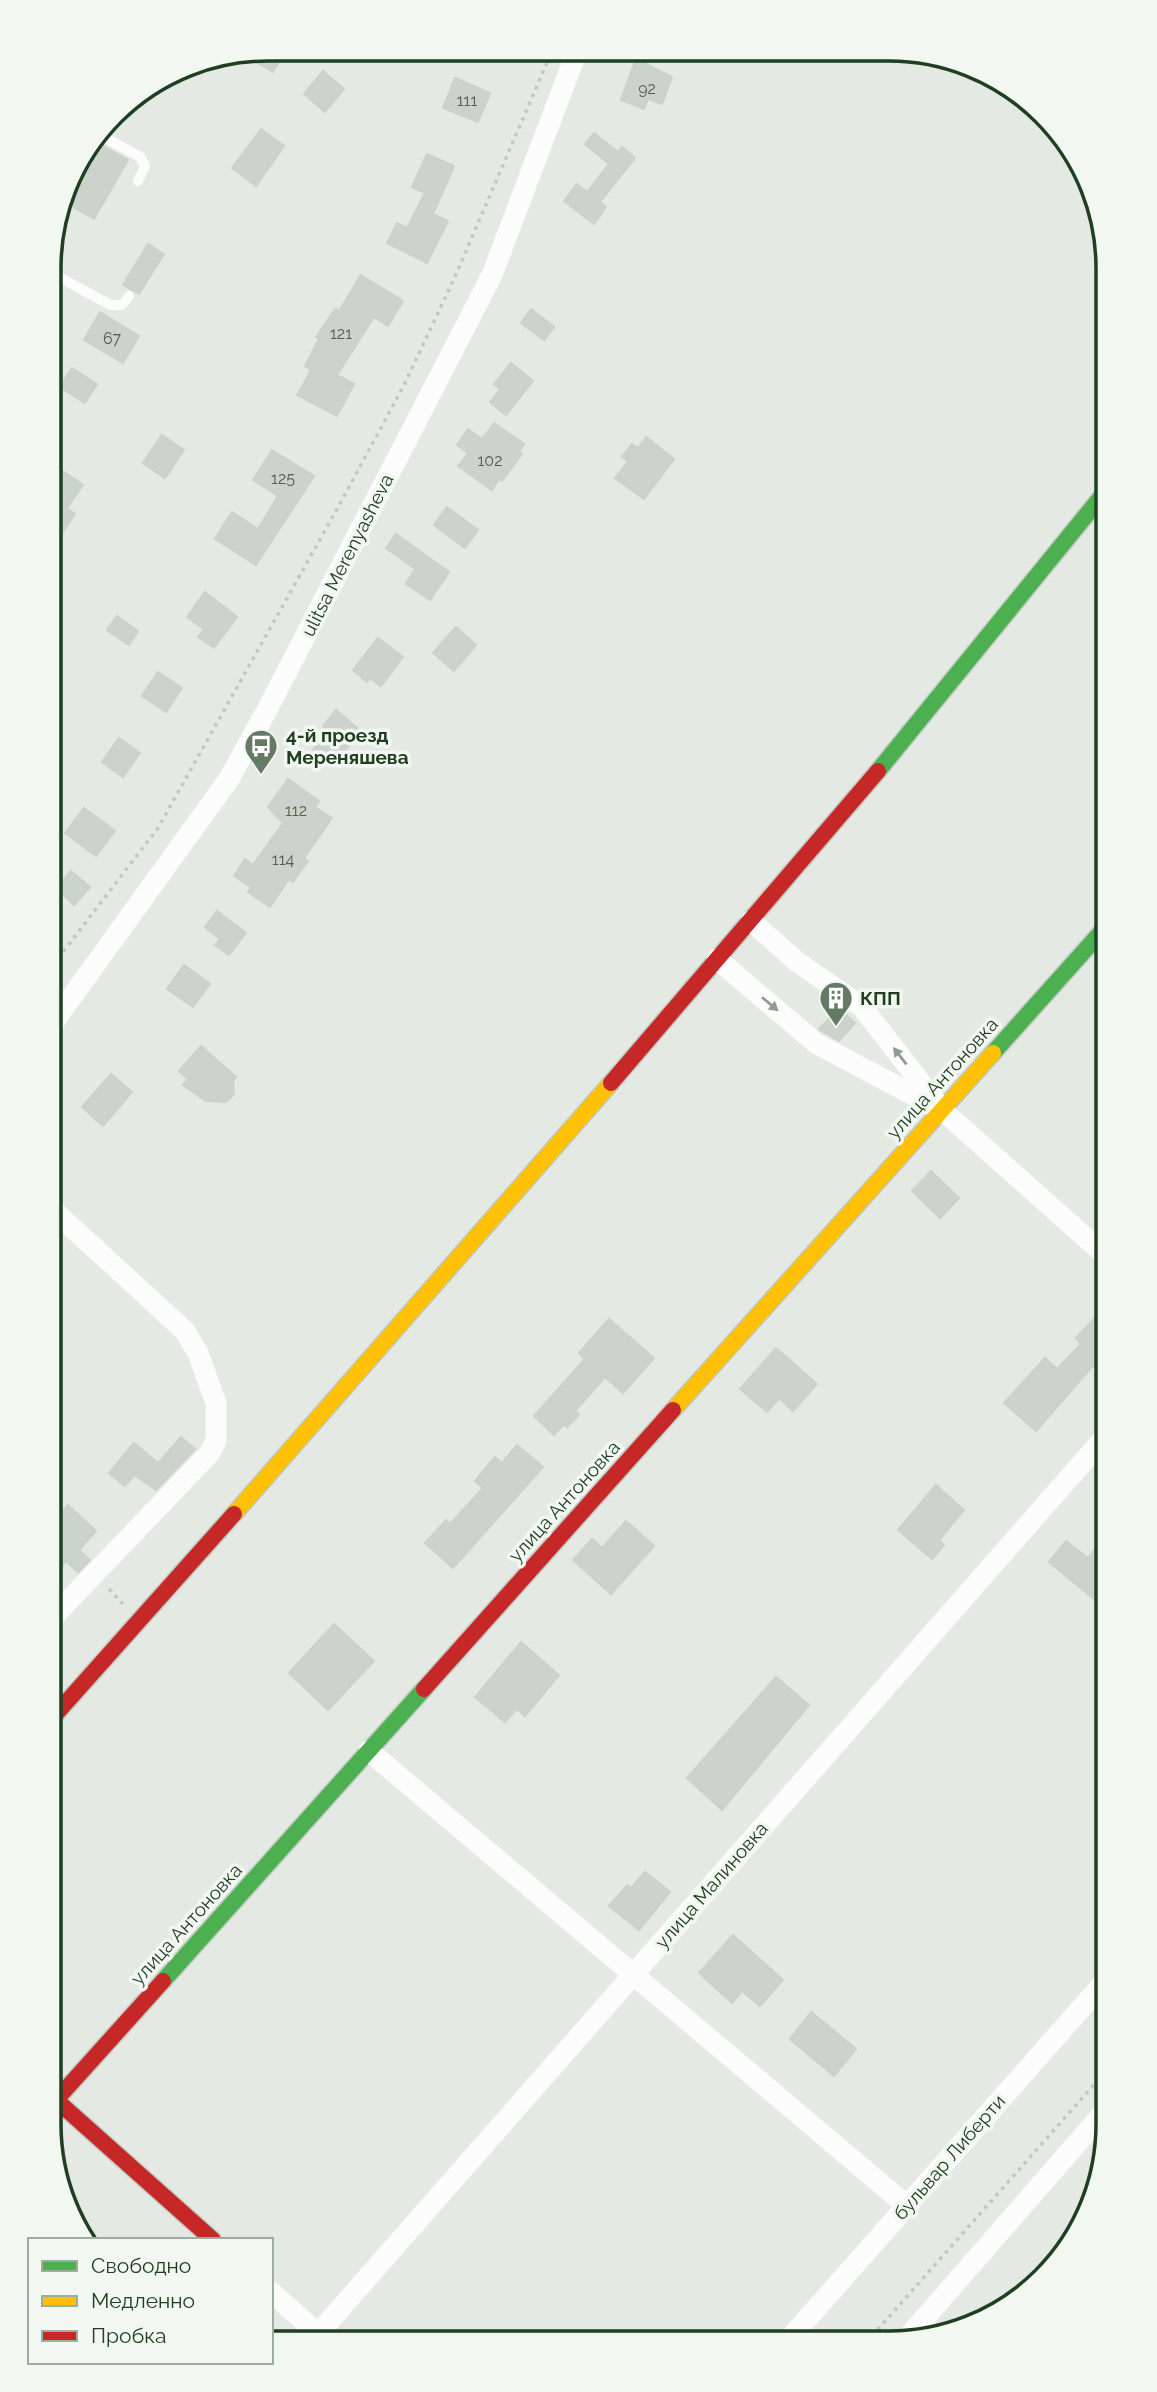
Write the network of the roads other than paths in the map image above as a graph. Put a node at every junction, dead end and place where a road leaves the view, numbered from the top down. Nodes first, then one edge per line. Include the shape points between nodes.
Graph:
1 (573, 61) edge
2 (107, 139) edge
3 (138, 181) dead end
4 (62, 279) edge
5 (129, 296) dead end
6 (1096, 503) edge
7 (751, 921) junction
8 (1096, 938) edge
9 (718, 960) junction
10 (62, 1011) edge
11 (942, 1110) junction
12 (61, 1218) edge
13 (1095, 1246) edge
14 (1095, 1448) edge
15 (61, 1608) edge
16 (61, 1708) edge
17 (369, 1751) junction
18 (634, 1974) junction
19 (1095, 1993) edge
20 (61, 2094) edge
21 (61, 2104) edge
22 (1095, 2123) edge
23 (907, 2206) junction
24 (211, 2238) edge
25 (273, 2294) edge
26 (915, 2329) edge
27 (315, 2331) edge
28 (325, 2331) edge
29 (796, 2331) edge

1 - 10 street, ulitsa Merenyasheva via 492,275 268,708 222,789
2 - 3 lane via 141,157 145,166
4 - 5 lane via 111,305 122,305
6 - 7 street
7 - 9 street
11 -> 7 street via 862,1007 796,961
8 - 11 street, улица Антоновка
9 -> 11 street via 817,1044
9 - 16 street via 341,1395
11 - 13 street
11 - 17 street, улица Антоновка
12 - 15 street via 185,1331 208,1379 218,1423 209,1454
14 - 18 street, улица Малиновка
17 - 18 street
17 - 20 street, улица Антоновка
18 - 23 street
18 - 28 street, улица Малиновка
19 - 23 street, бульвар Либерти
21 - 24 street
22 - 26 street
23 - 29 street, бульвар Либерти
25 - 27 street

